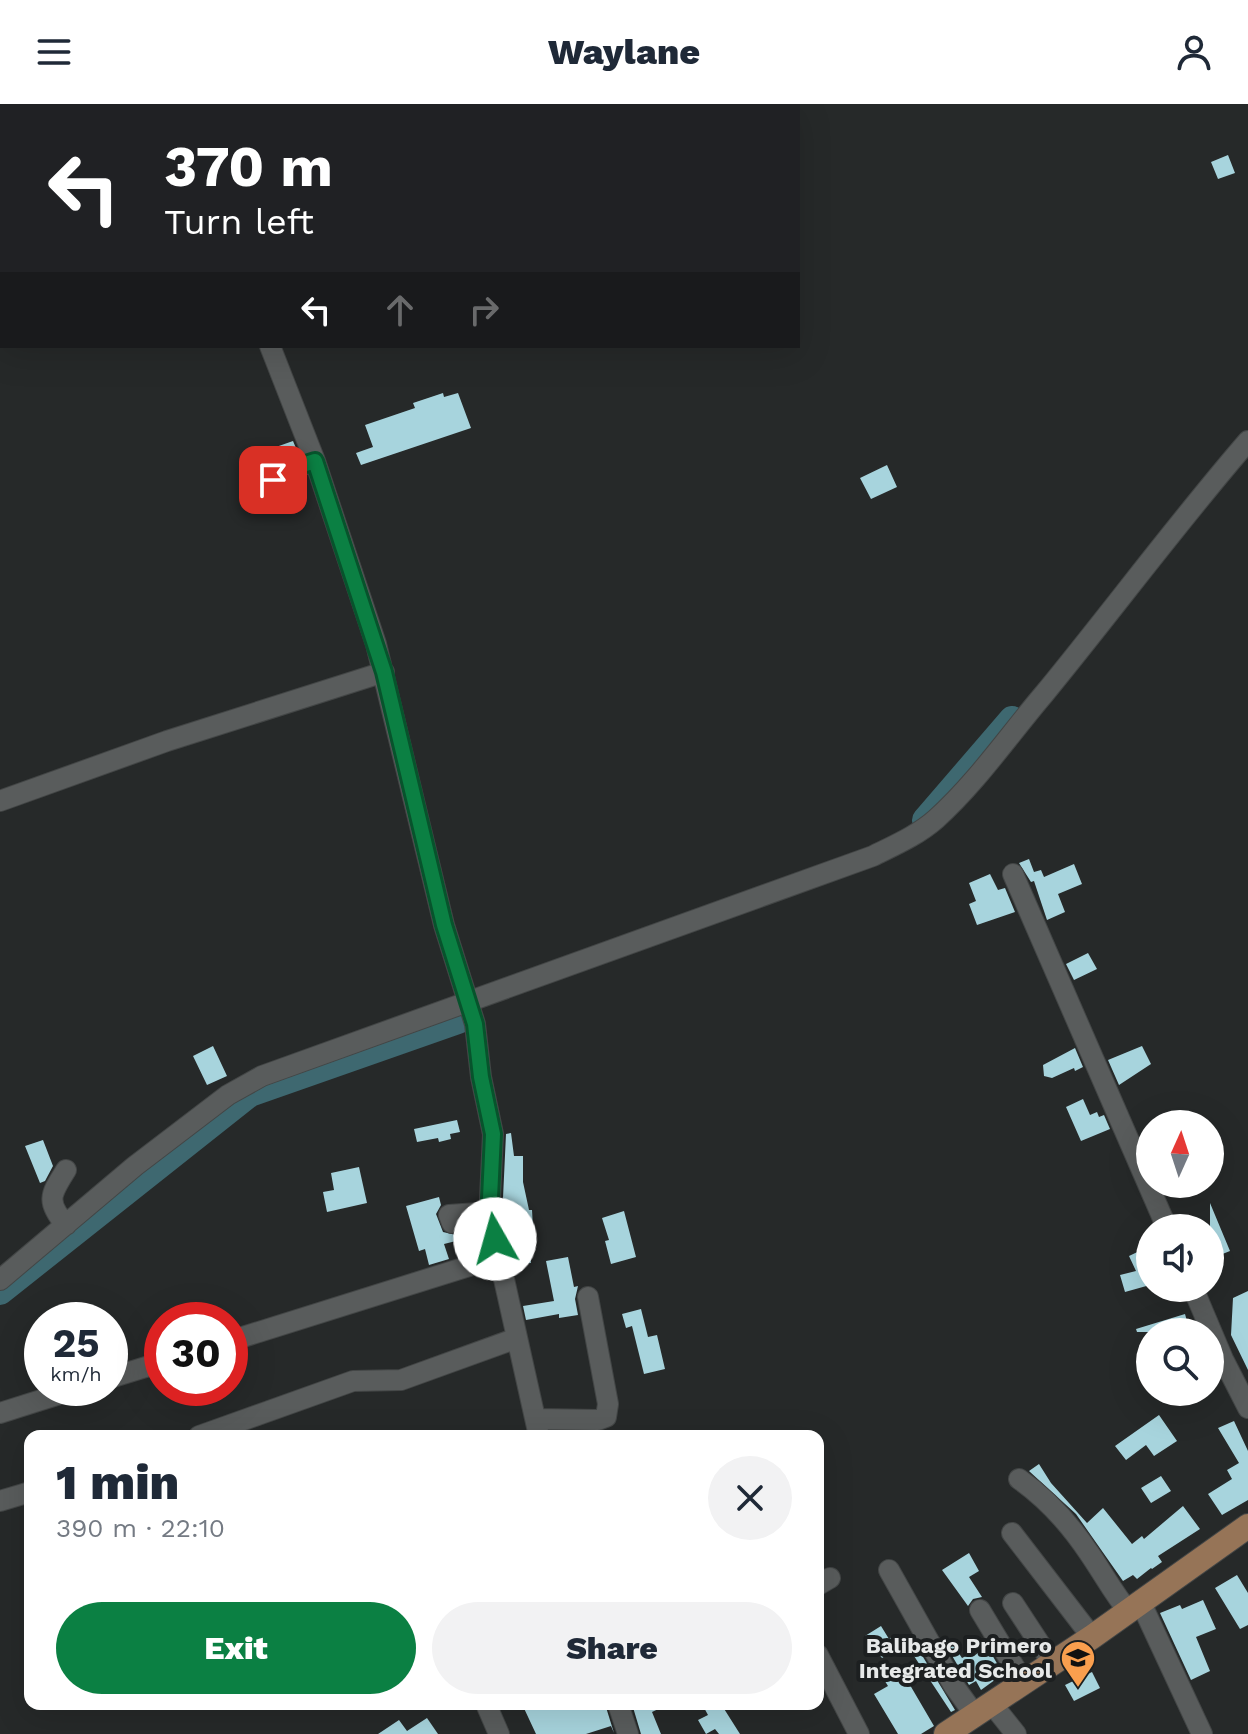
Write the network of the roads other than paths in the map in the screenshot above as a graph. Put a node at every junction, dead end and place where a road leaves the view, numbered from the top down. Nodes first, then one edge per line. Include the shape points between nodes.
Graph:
1 (271, 348) edge
2 (1248, 441) edge
3 (315, 461) junction
4 (273, 480) dead end
5 (384, 672) junction
6 (0, 801) edge
7 (1013, 874) dead end
8 (467, 1003) junction
9 (66, 1170) dead end
10 (492, 1212) junction
11 (1161, 1214) edge
12 (452, 1223) dead end
13 (66, 1225) junction
14 (498, 1257) junction
15 (0, 1280) edge
16 (588, 1297) dead end
17 (1199, 1302) edge
18 (248, 1335) edge
19 (517, 1338) junction
20 (24, 1405) edge
21 (1248, 1408) edge
22 (0, 1413) edge
23 (538, 1428) edge
24 (216, 1430) edge
25 (1019, 1479) dead end
26 (24, 1494) edge
27 (0, 1501) edge
28 (1248, 1526) edge
29 (1012, 1533) dead end
30 (889, 1570) dead end
31 (1013, 1603) dead end
32 (1135, 1607) junction
33 (980, 1610) dead end
34 (1092, 1637) junction
35 (1053, 1664) junction
36 (824, 1667) edge
37 (1024, 1683) junction
38 (489, 1710) edge
39 (620, 1710) edge
40 (984, 1710) junction
41 (499, 1734) edge
42 (628, 1734) edge
43 (859, 1734) edge
44 (946, 1734) edge
45 (1016, 1734) edge
46 (1202, 1734) edge

1 - 3 street
2 - 8 street via 962,793 905,841
3 - 4 street
3 - 5 street
5 - 6 street
5 - 8 street
7 - 11 street
8 - 10 street via 493,1134
8 - 13 street via 219,1094
9 - 13 street via 52,1192 52,1202
10 - 12 street via 449,1215
10 - 14 street
13 - 15 street
14 - 18 street
14 - 19 street
16 - 23 street via 606,1417
17 - 21 street
19 - 23 street
19 - 24 street via 401,1380 353,1381
20 - 22 street
25 - 32 street via 1090,1553 1107,1583
26 - 27 street
28 - 32 main road
29 - 34 street
30 - 40 street via 954,1686
31 - 35 street
32 - 34 main road
32 - 46 street
33 - 37 street
34 - 35 main road
35 - 37 main road
36 - 43 street
37 - 40 main road
38 - 41 street
39 - 42 street
40 - 44 main road
40 - 45 street

